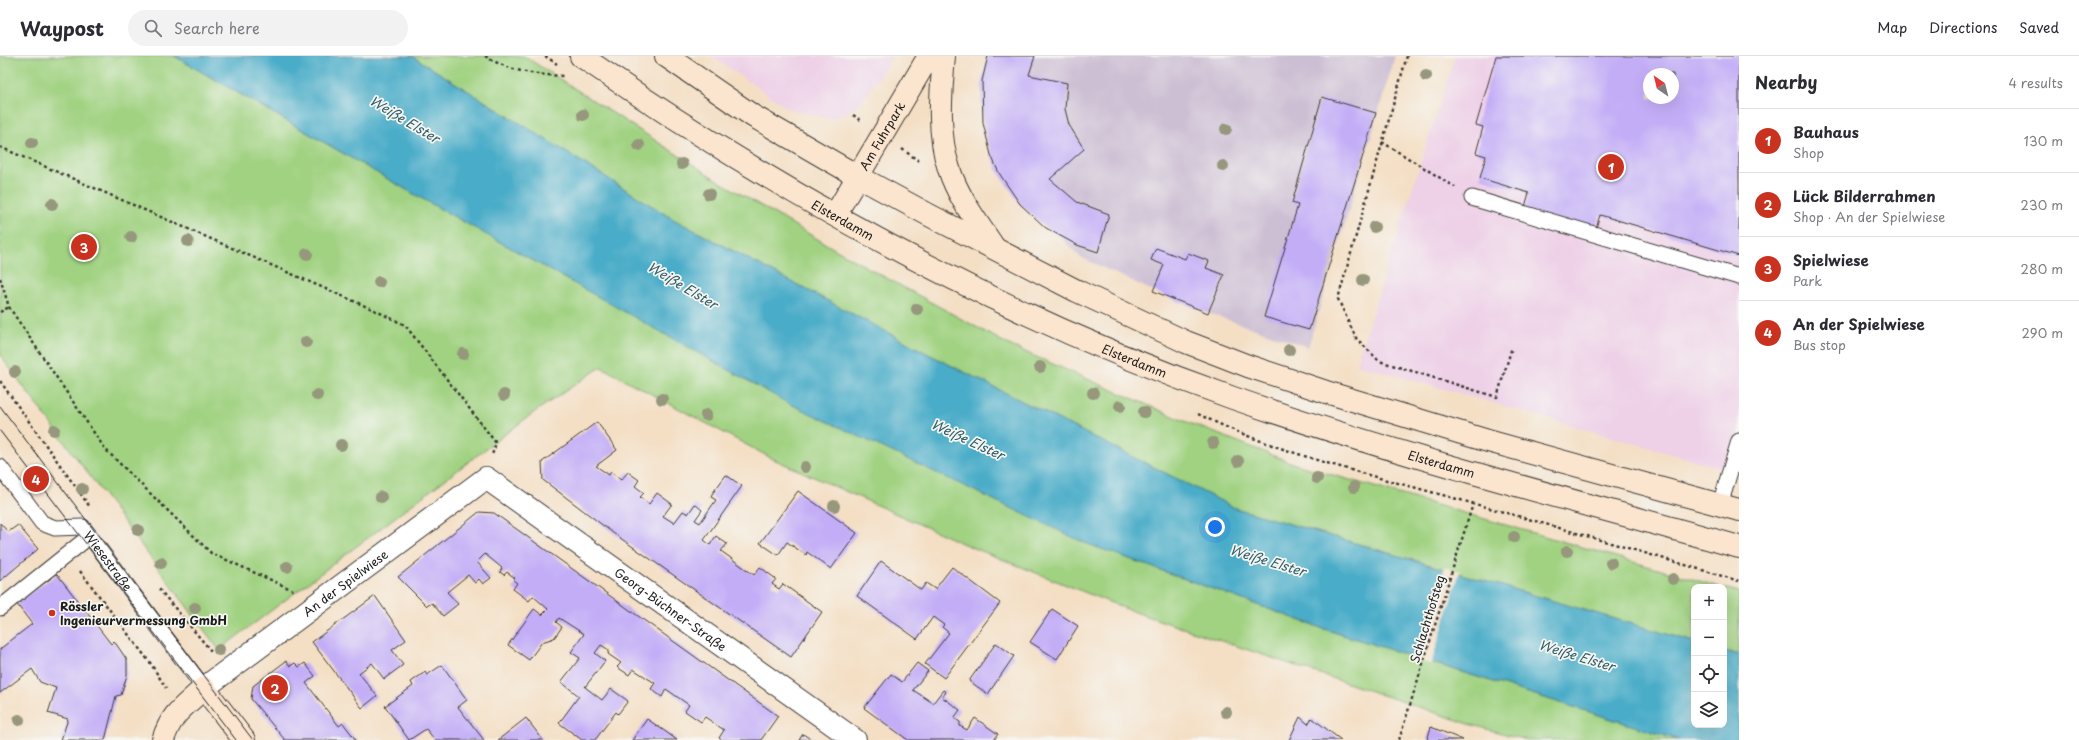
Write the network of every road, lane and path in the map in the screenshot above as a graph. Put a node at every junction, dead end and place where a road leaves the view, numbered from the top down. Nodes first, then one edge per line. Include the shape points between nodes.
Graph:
1 (485, 56) edge
2 (581, 56) edge
3 (666, 56) edge
4 (929, 56) edge
5 (944, 56) edge
6 (1407, 56) edge
7 (569, 77) dead end
8 (1382, 142) junction
9 (0, 147) edge
10 (857, 176) junction
11 (1472, 198) joint
12 (835, 216) junction
13 (993, 247) junction
14 (1739, 277) edge
15 (0, 278) edge
16 (9, 307) junction
17 (0, 312) edge
18 (1512, 347) dead end
19 (1739, 441) edge
20 (0, 467) edge
21 (486, 478) junction
22 (1473, 504) dead end
23 (1730, 508) edge
24 (90, 536) junction
25 (1739, 547) edge
26 (67, 554) junction
27 (321, 603) junction
28 (0, 608) edge
29 (204, 688) junction
30 (180, 708) junction
31 (163, 740) edge
32 (244, 740) edge
33 (855, 740) edge
34 (1399, 740) edge

1 - 7 path via 498,64 520,71
2 - 12 main road, Elsterdamm via 680,121
3 - 10 main road via 753,116
4 - 10 main road, Am Fuhrpark
5 - 13 main road via 941,105 948,168 970,212
6 - 8 path
8 - 11 path
8 - 18 path via 1338,299 1356,338 1379,361 1497,397
9 - 21 path via 405,325 496,443
10 - 12 main road, Am Fuhrpark
10 - 13 main road
11 - 14 lane
12 - 25 main road, Elsterdamm via 983,294 1076,336 1234,398 1474,474
13 - 23 main road via 1186,342 1248,366 1488,441
15 - 16 path
16 - 17 path
16 - 27 path via 105,449 211,553
19 - 23 lane
20 - 24 lane, Wiesestraße via 42,523 55,528 83,527
21 - 27 street, An der Spielwiese
21 - 33 street, Georg-Büchner-Straße
22 - 34 path, Schlachthofsteg
24 - 26 lane
24 - 29 lane, Wiesestraße
26 - 28 lane
26 - 30 path via 151,664
27 - 29 street, An der Spielwiese
29 - 30 main road
29 - 32 main road, Wiesestraße
30 - 31 main road via 168,724

